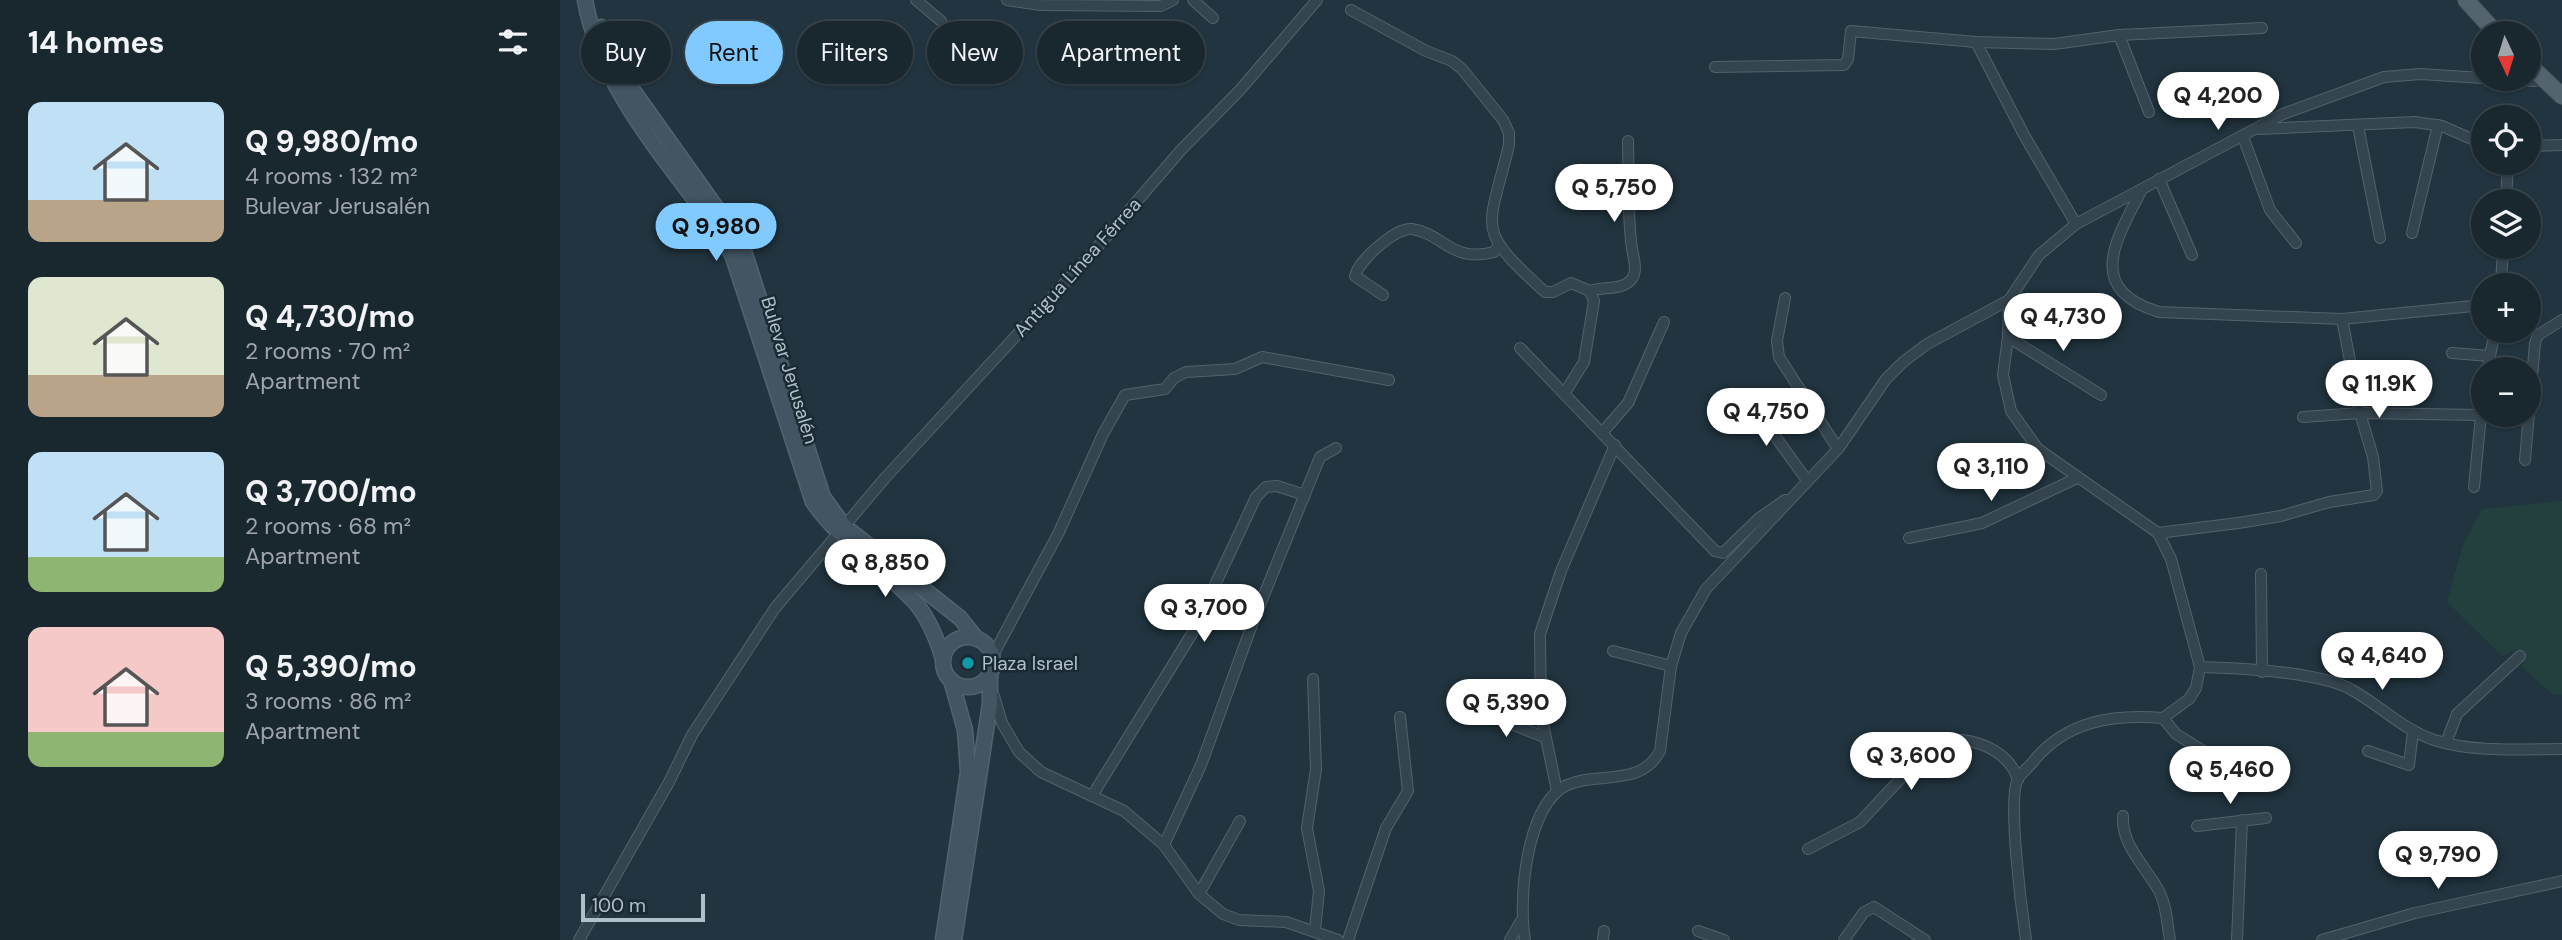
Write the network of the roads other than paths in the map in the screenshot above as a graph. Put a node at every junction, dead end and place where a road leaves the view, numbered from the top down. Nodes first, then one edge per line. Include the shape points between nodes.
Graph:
1 (585, 0) edge
2 (595, 0) edge
3 (916, 0) edge
4 (1007, 0) edge
5 (1173, 0) edge
6 (1194, 0) edge
7 (1317, 0) edge
8 (2455, 0) edge
9 (2466, 0) edge
10 (1039, 2) edge
11 (1104, 2) edge
12 (1351, 10) dead end
13 (1213, 18) dead end
14 (941, 21) dead end
15 (2473, 21) edge
16 (2485, 21) edge
17 (2262, 28) dead end
18 (2119, 35) junction
19 (1976, 43) junction
20 (1715, 66) dead end
21 (2471, 77) edge
22 (2541, 81) edge
23 (2541, 83) edge
24 (2562, 96) edge
25 (2562, 106) edge
26 (2149, 112) dead end
27 (2438, 125) junction
28 (2358, 127) junction
29 (2258, 130) junction
30 (2243, 137) junction
31 (2471, 139) edge
32 (1628, 141) dead end
33 (2562, 145) edge
34 (2541, 146) edge
35 (2159, 179) junction
36 (2143, 189) junction
37 (2076, 224) junction
38 (2412, 233) dead end
39 (2380, 238) dead end
40 (2296, 243) dead end
41 (1498, 246) junction
42 (2192, 255) dead end
43 (1590, 291) junction
44 (1383, 295) dead end
45 (1785, 298) dead end
46 (2009, 300) junction
47 (2471, 306) edge
48 (2342, 319) junction
49 (2562, 320) edge
50 (1664, 322) dead end
51 (2008, 337) junction
52 (2493, 343) edge
53 (1520, 348) dead end
54 (2452, 353) dead end
55 (2490, 356) joint
56 (1389, 380) dead end
57 (1564, 394) junction
58 (2101, 395) dead end
59 (1749, 400) dead end
60 (2360, 413) junction
61 (2471, 415) edge
62 (2304, 417) dead end
63 (2480, 427) edge
64 (1602, 433) junction
65 (1615, 445) junction
66 (1336, 447) dead end
67 (1838, 449) junction
68 (2525, 460) dead end
69 (2077, 478) junction
70 (1806, 479) junction
71 (2474, 487) dead end
72 (1795, 492) junction
73 (1305, 495) junction
74 (841, 530) junction
75 (2158, 533) junction
76 (1909, 538) dead end
77 (2260, 574) dead end
78 (977, 639) junction
79 (1613, 651) dead end
80 (2520, 656) dead end
81 (992, 657) junction
82 (943, 659) junction
83 (1671, 666) junction
84 (2200, 667) junction
85 (2262, 672) junction
86 (990, 673) junction
87 (1313, 679) dead end
88 (951, 680) junction
89 (992, 690) junction
90 (1481, 712) dead end
91 (1400, 717) dead end
92 (2162, 718) junction
93 (2413, 732) junction
94 (1544, 737) junction
95 (2446, 743) junction
96 (2562, 749) edge
97 (2368, 751) dead end
98 (2215, 758) dead end
99 (2018, 780) junction
100 (1557, 791) junction
101 (1092, 796) junction
102 (2123, 816) dead end
103 (2266, 818) dead end
104 (2242, 820) junction
105 (1240, 821) dead end
106 (2197, 825) dead end
107 (1164, 845) junction
108 (1808, 849) dead end
109 (2562, 881) edge
110 (1199, 894) junction
111 (1522, 921) junction
112 (1315, 930) junction
113 (1698, 931) dead end
114 (579, 940) edge
115 (943, 940) edge
116 (954, 940) edge
117 (1338, 940) edge
118 (1348, 940) edge
119 (1510, 940) edge
120 (1525, 940) edge
121 (1724, 940) edge
122 (1844, 940) edge
123 (1924, 940) edge
124 (2026, 940) edge
125 (2170, 940) edge
126 (2237, 940) edge
127 (2322, 940) edge

1 - 74 main road, Bulevar Jerusalén via 598,51 614,86 725,240 740,274 806,488 813,502
2 - 74 main road, Bulevar Jerusalén via 617,68 744,251 816,483
3 - 14 street
4 - 10 street
5 - 11 street via 1161,6
6 - 13 street
7 - 74 street, Antigua Línea Férrea
8 - 15 main road
9 - 16 main road
10 - 11 street
12 - 41 street via 1452,61 1503,120 1508,145 1489,219
17 - 18 street
18 - 19 street via 2054,44
18 - 26 street
19 - 20 street via 1851,31 1844,65
19 - 37 street
21 - 29 street via 2384,77 2283,114
22 - 24 main road
23 - 25 main road
27 - 28 street via 2415,122
27 - 31 street
27 - 38 street
28 - 29 street
28 - 39 street
29 - 30 street
30 - 35 street
30 - 40 street via 2270,210
32 - 43 street via 1633,279 1623,286
33 - 34 street
35 - 36 street
35 - 42 street
36 - 37 street
36 - 48 street via 2114,255 2114,283 2132,301 2159,312
37 - 46 street via 2039,254
41 - 43 street via 1545,292 1571,283
41 - 44 street via 1494,251 1467,254 1417,231 1403,230 1375,248 1357,269 1355,276
43 - 57 street via 1595,306 1584,362
45 - 67 street via 1777,341 1779,357
46 - 51 street
46 - 67 street via 1903,362
47 - 48 street
48 - 60 street
49 - 68 street via 2538,335 2535,343
50 - 64 street via 1628,403
51 - 58 street
51 - 69 street via 2003,375 2011,411 2038,449
52 - 55 street
53 - 57 street
54 - 55 street
56 - 81 street via 1262,357 1236,369 1186,372 1166,389 1125,395
57 - 64 street
59 - 70 street
60 - 61 street
60 - 62 street
60 - 75 street via 2373,457 2374,495 2281,516
63 - 71 street
64 - 65 street
65 - 72 street via 1716,551 1723,553
65 - 94 street via 1540,634
66 - 73 street via 1320,457
67 - 70 street
69 - 75 street
69 - 76 street via 1982,523
70 - 72 street
72 - 83 street via 1706,589 1681,633
73 - 101 street via 1278,486 1266,487 1256,496 1193,632
73 - 107 street via 1201,765
74 - 78 main road, Bulevar Jerusalén via 960,618
74 - 82 main road, Bulevar Jerusalén via 914,601 931,626
74 - 114 street, Antigua Línea Férrea via 775,608 715,696
75 - 84 street via 2171,559
77 - 85 street
78 - 81 main road
78 - 82 main road via 953,642
79 - 83 street
80 - 95 street via 2457,714
81 - 86 main road
82 - 88 main road
83 - 100 street via 1656,758 1632,775 1574,783
84 - 85 street
84 - 92 street via 2189,699
85 - 93 street via 2338,684
86 - 88 main road via 972,686
86 - 89 main road
87 - 112 street via 1316,769 1307,828 1319,891
88 - 115 main road via 965,730 968,772
89 - 101 street via 1002,723 1019,752 1041,772
89 - 116 main road
90 - 94 street
91 - 118 street via 1408,791 1386,828
92 - 98 street via 2176,734
92 - 99 street via 2105,718 2067,731 2042,750
93 - 95 street
93 - 97 street via 2409,765
94 - 100 street
95 - 96 street
99 - 108 street via 2015,769 1996,752 1972,741 1944,739 1932,745 1860,822
99 - 124 street via 2015,826
100 - 111 street via 1548,799 1532,841
101 - 107 street via 1124,811
102 - 125 street via 2130,845 2164,902
103 - 104 street
104 - 106 street
104 - 126 street
105 - 110 street
107 - 110 street
109 - 127 street via 2415,913
110 - 112 street via 1223,914 1240,920 1286,922
111 - 119 street
111 - 120 street
112 - 117 street
113 - 121 street
122 - 123 street via 1864,912 1874,908

